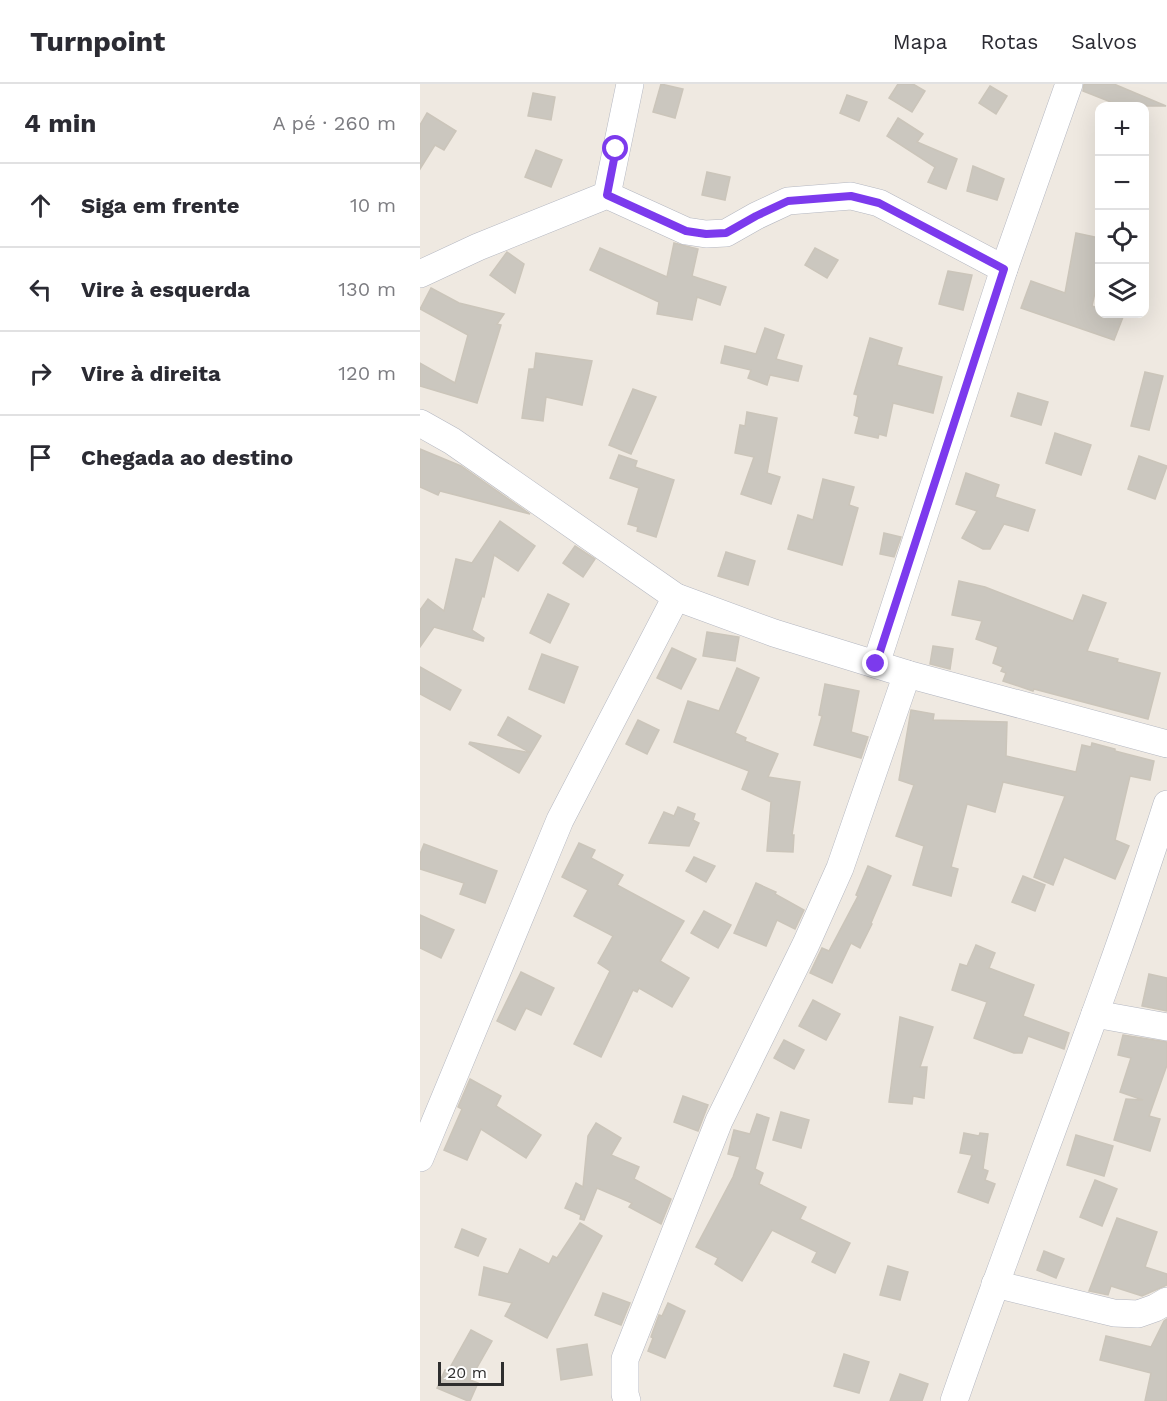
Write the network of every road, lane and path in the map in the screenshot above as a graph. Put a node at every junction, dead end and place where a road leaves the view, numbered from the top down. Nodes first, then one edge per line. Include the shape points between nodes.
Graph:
1 (630, 84) edge
2 (1069, 84) edge
3 (607, 195) junction
4 (1004, 269) junction
5 (420, 273) edge
6 (420, 423) edge
7 (676, 597) junction
8 (876, 664) junction
9 (907, 674) junction
10 (1167, 744) edge
11 (1167, 804) edge
12 (1157, 869) edge
13 (1095, 1014) junction
14 (1167, 1027) edge
15 (420, 1158) edge
16 (995, 1284) junction
17 (1167, 1301) edge
18 (627, 1401) edge
19 (954, 1401) edge

1 - 3 street
2 - 4 street
3 - 4 street via 686,231 706,234 726,233 788,201 851,196 879,203
3 - 5 street
4 - 8 street
6 - 7 street via 452,441
7 - 8 street via 774,633
7 - 15 street via 560,820
8 - 9 street
9 - 10 street
9 - 18 street via 840,868 719,1121 625,1359
11 - 12 street
12 - 13 street
13 - 14 street
13 - 16 street
16 - 17 street via 1114,1313 1138,1314
16 - 19 street

